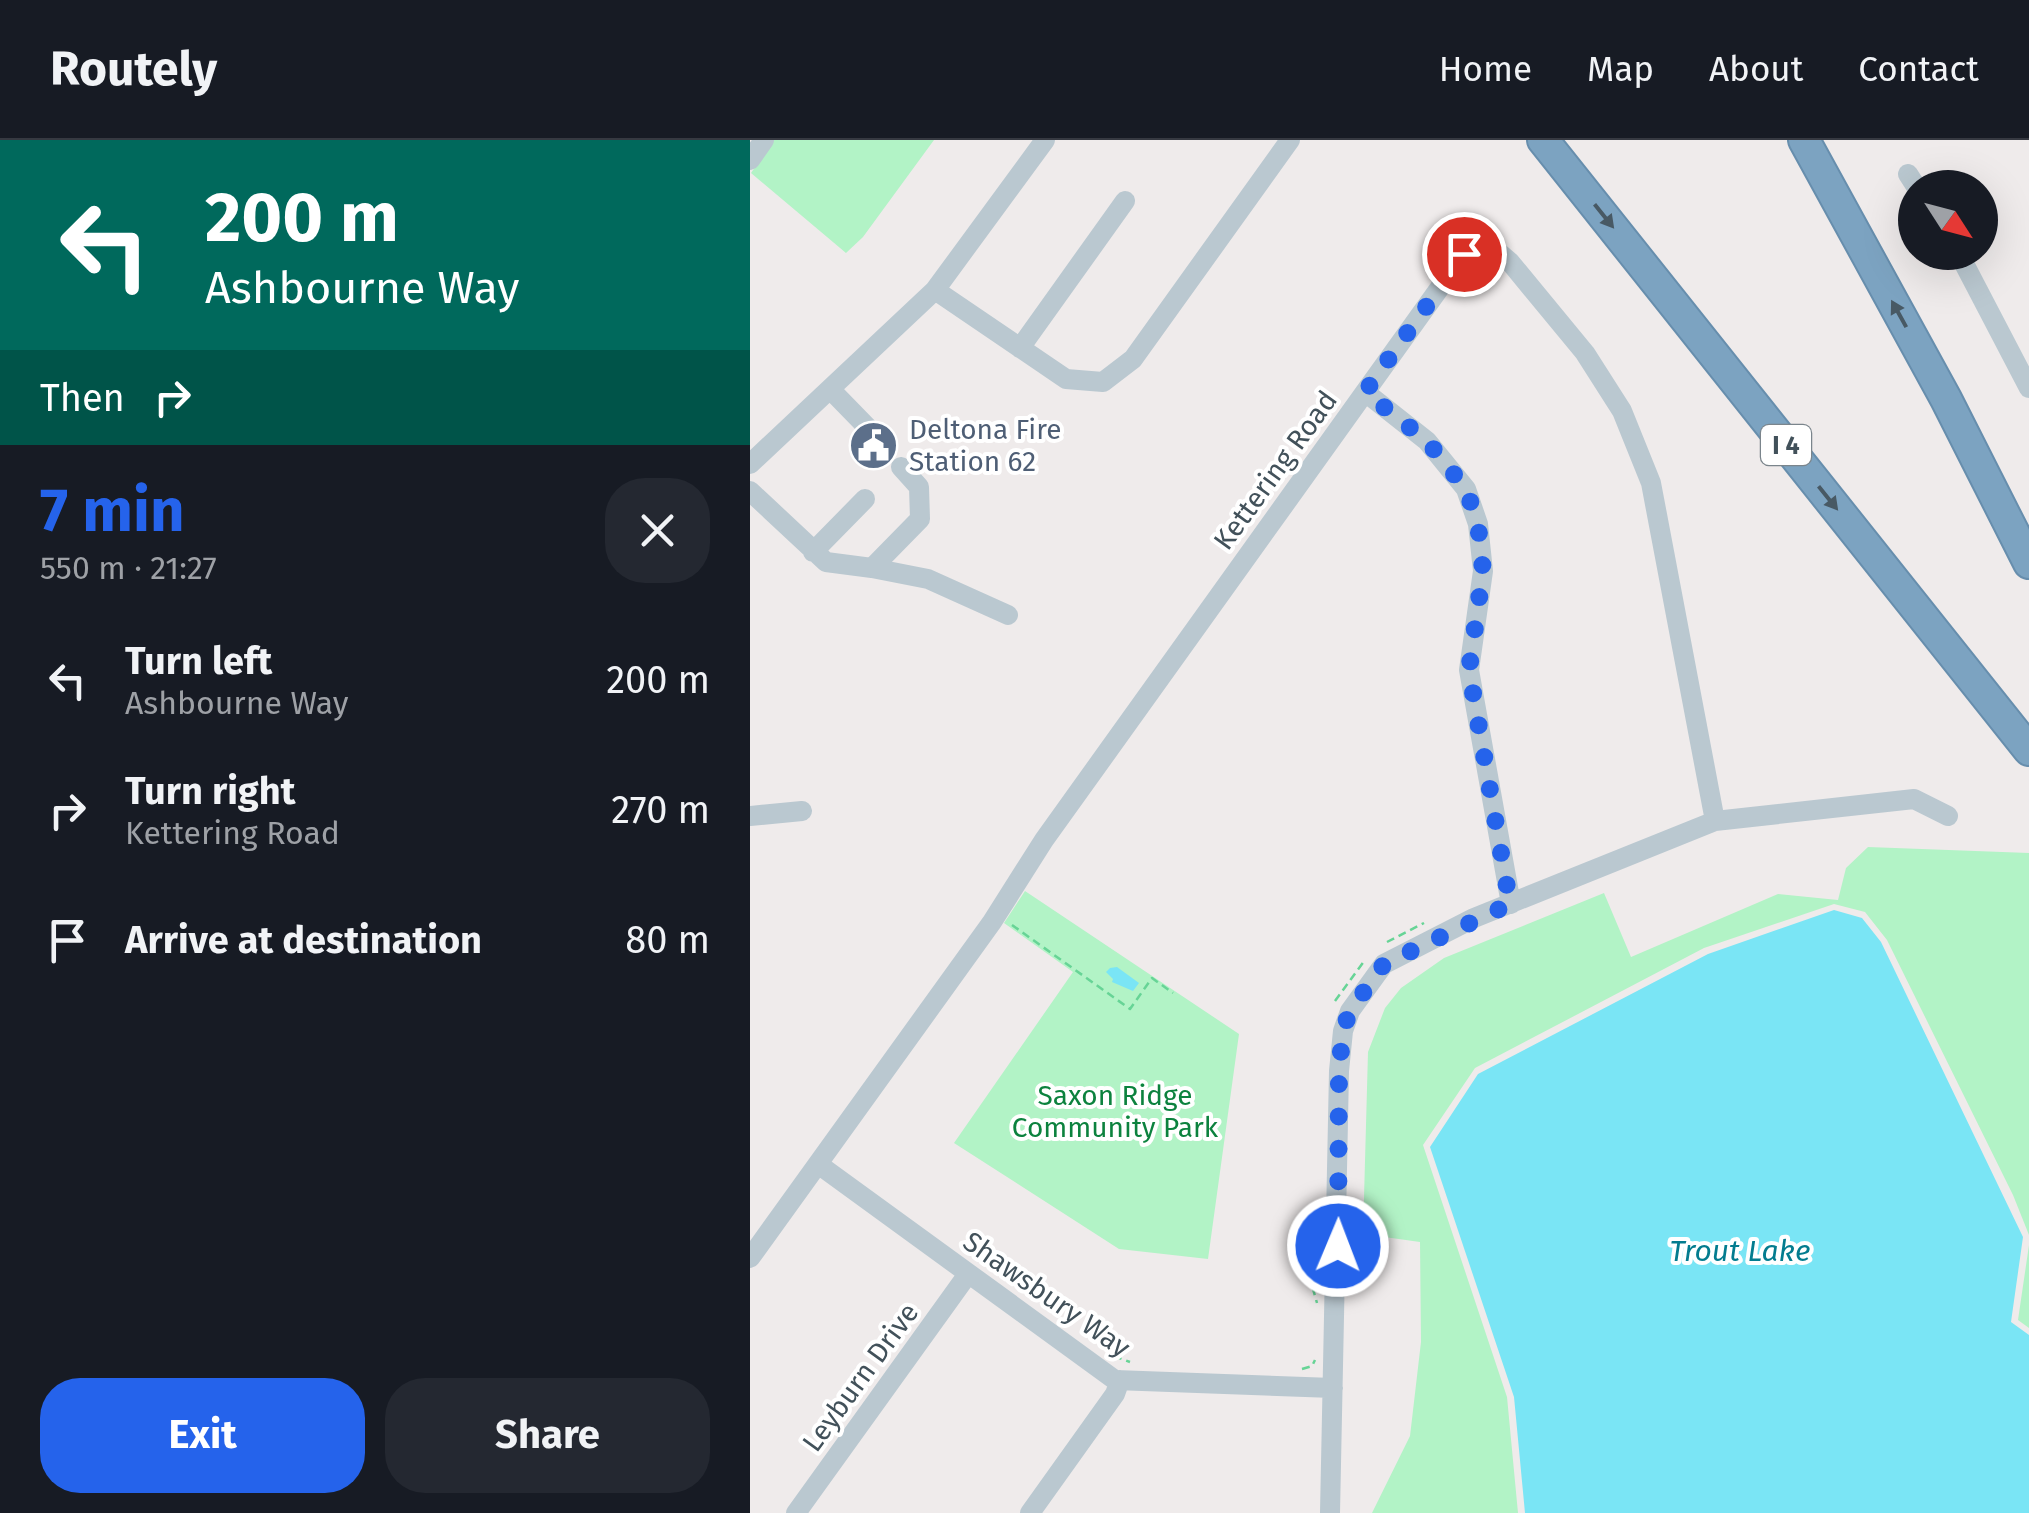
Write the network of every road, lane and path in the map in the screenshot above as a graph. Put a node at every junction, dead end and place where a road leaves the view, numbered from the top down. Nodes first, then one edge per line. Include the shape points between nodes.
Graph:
1 (764, 140) edge
2 (1046, 140) edge
3 (1543, 140) edge
4 (1804, 140) edge
5 (1290, 141) edge
6 (750, 160) edge
7 (1125, 201) dead end
8 (1967, 270) edge
9 (936, 290) junction
10 (1020, 348) junction
11 (2029, 388) edge
12 (830, 390) junction
13 (1365, 392) junction
14 (1946, 400) junction
15 (867, 427) dead end
16 (750, 464) edge
17 (901, 467) dead end
18 (750, 492) edge
19 (865, 500) dead end
20 (2029, 537) edge
21 (812, 552) junction
22 (2029, 563) edge
23 (872, 568) junction
24 (1008, 615) dead end
25 (2029, 750) edge
26 (802, 811) dead end
27 (750, 816) edge
28 (1948, 816) dead end
29 (1716, 821) junction
30 (1510, 904) junction
31 (1436, 917) dead end
32 (1011, 924) dead end
33 (1385, 943) dead end
34 (1373, 952) dead end
35 (1173, 993) dead end
36 (1332, 1009) dead end
37 (818, 1164) junction
38 (1320, 1230) dead end
39 (750, 1258) edge
40 (1310, 1259) dead end
41 (968, 1274) junction
42 (1309, 1275) dead end
43 (1318, 1305) dead end
44 (1318, 1352) dead end
45 (1107, 1354) dead end
46 (1142, 1366) dead end
47 (1303, 1369) dead end
48 (1120, 1380) junction
49 (1333, 1388) junction
50 (796, 1513) edge
51 (1030, 1513) edge
52 (1330, 1513) edge

1 - 6 street
2 - 9 street
3 -> 25 highway, I 4
14 -> 4 highway
5 - 10 street via 1133,360 1103,382 1085,383 1066,380
7 - 10 street
8 - 11 street
9 - 10 street
9 - 12 street
12 - 15 street
12 - 16 street
13 - 29 street, Kettering Road via 1464,254 1480,246 1510,262 1612,396 1651,482
13 - 30 street via 1427,441 1466,489 1478,524 1483,571 1469,670
13 - 37 street, Kettering Road
14 - 20 highway
14 - 22 highway
17 - 23 street via 919,488 920,519
18 - 21 street
19 - 21 street
21 - 23 street via 826,562
23 - 24 street via 928,580
26 - 27 street
28 - 29 street via 1914,798
29 - 30 street
30 - 49 street via 1384,964 1343,1030
31 - 33 path
32 - 35 path via 1130,1009 1152,978
34 - 36 path
37 - 39 street, Kettering Road
37 - 41 street, Shawsbury Way
38 - 40 path
41 - 48 street, Shawsbury Way
41 - 50 street, Leyburn Drive
42 - 43 path
44 - 47 path
45 - 46 path
48 - 49 street, Shawsbury Way
48 - 51 street
49 - 52 street

